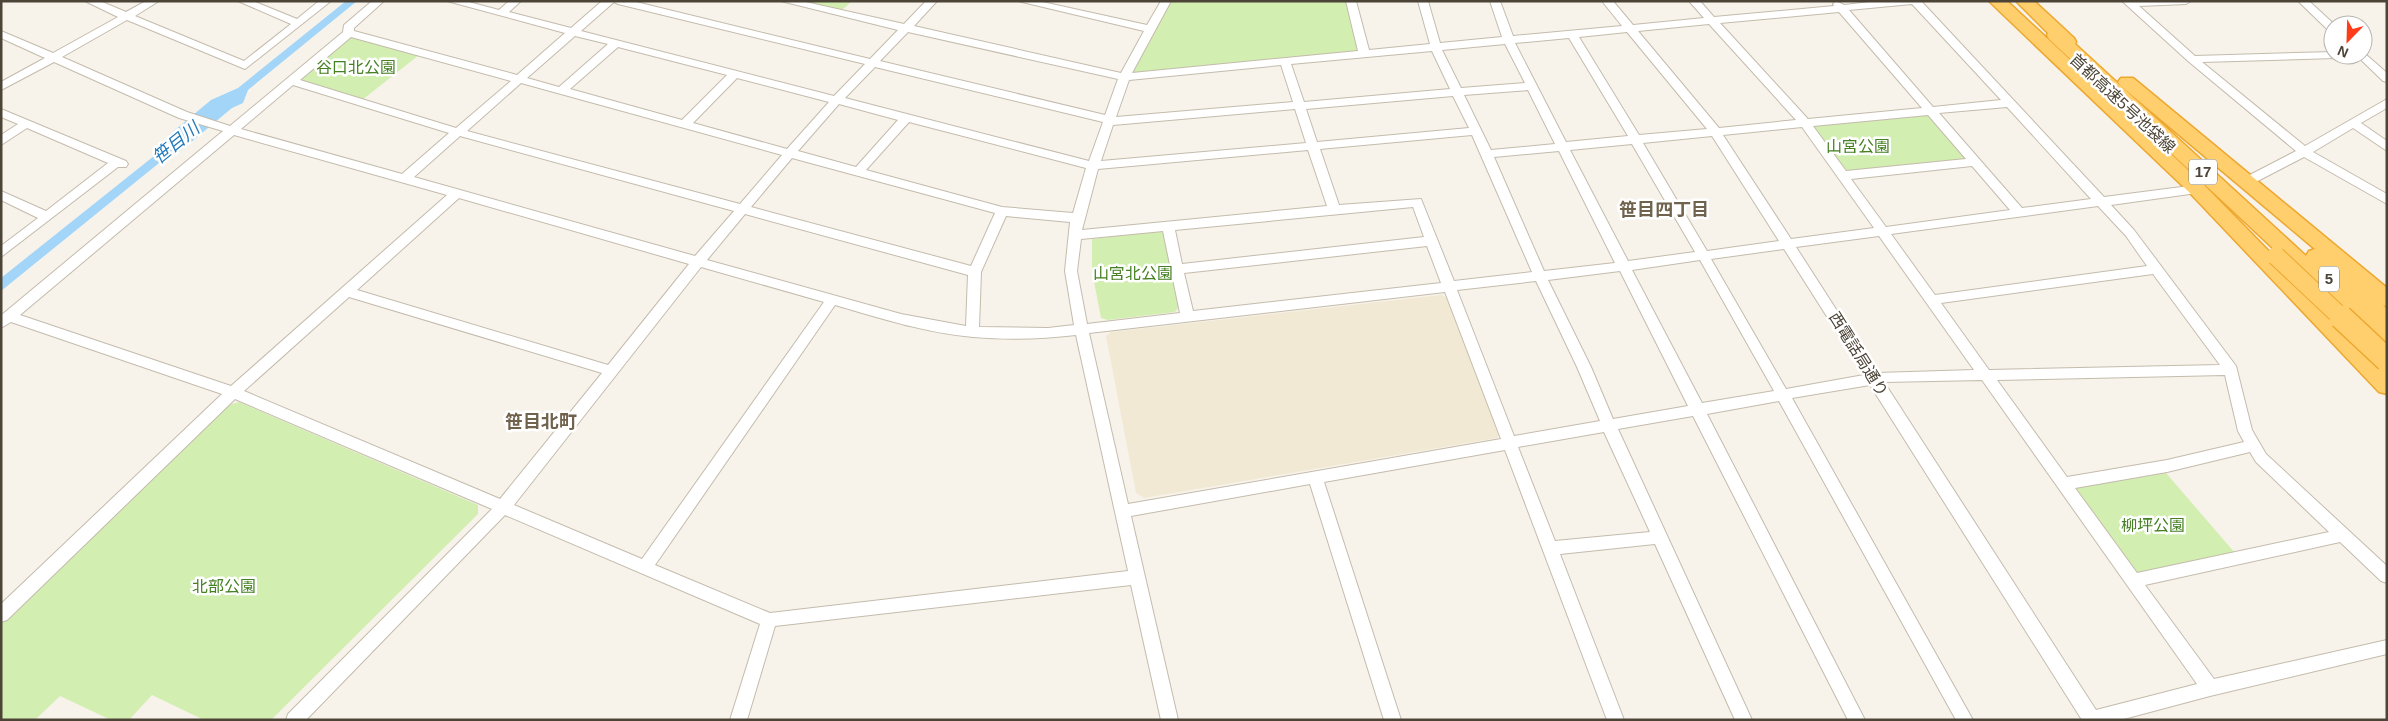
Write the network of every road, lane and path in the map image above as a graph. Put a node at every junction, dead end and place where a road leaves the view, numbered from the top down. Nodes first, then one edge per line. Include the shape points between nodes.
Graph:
1 (90, 1) edge
2 (154, 1) edge
3 (243, 1) edge
4 (326, 1) edge
5 (379, 1) edge
6 (452, 1) edge
7 (516, 1) edge
8 (609, 1) edge
9 (618, 1) edge
10 (786, 1) edge
11 (932, 1) edge
12 (1023, 1) edge
13 (1166, 1) edge
14 (1351, 1) edge
15 (1423, 1) edge
16 (1495, 1) edge
17 (1607, 1) edge
18 (1694, 1) edge
19 (1915, 1) edge
20 (1997, 1) edge
21 (2013, 1) edge
22 (2018, 1) edge
23 (2024, 1) edge
24 (2028, 1) edge
25 (2038, 1) edge
26 (2186, 1) edge
27 (2303, 1) edge
28 (2128, 2) edge
29 (1839, 5) edge
30 (501, 14) junction
31 (127, 16) junction
32 (2323, 20) edge
33 (1710, 21) junction
34 (299, 23) junction
35 (906, 28) junction
36 (1149, 29) junction
37 (1630, 29) junction
38 (573, 32) junction
39 (349, 33) junction
40 (1, 34) edge
41 (1573, 35) junction
42 (1509, 40) junction
43 (616, 43) junction
44 (1436, 48) junction
45 (1364, 54) junction
46 (2323, 55) edge
47 (54, 58) junction
48 (2192, 59) junction
49 (1285, 62) junction
50 (872, 64) junction
51 (2372, 65) edge
52 (2088, 71) junction
53 (736, 73) junction
54 (1124, 77) junction
55 (2387, 79) edge
56 (519, 80) junction
57 (292, 81) junction
58 (1532, 86) junction
59 (1, 87) edge
60 (561, 91) junction
61 (1457, 92) junction
62 (838, 99) junction
63 (2009, 103) junction
64 (2387, 103) edge
65 (1299, 106) junction
66 (2142, 106) junction
67 (1930, 110) junction
68 (1, 113) edge
69 (907, 117) junction
70 (1109, 121) junction
71 (1804, 122) junction
72 (2353, 123) junction
73 (26, 124) junction
74 (684, 125) junction
75 (226, 129) junction
76 (1476, 131) junction
77 (1715, 131) junction
78 (458, 132) junction
79 (1637, 140) junction
80 (1, 141) edge
81 (1312, 146) junction
82 (2387, 147) edge
83 (1563, 148) junction
84 (2304, 152) junction
85 (789, 154) junction
86 (1487, 154) junction
87 (1975, 162) junction
88 (1093, 166) junction
89 (858, 172) junction
90 (1841, 176) junction
91 (402, 180) junction
92 (2246, 182) junction
93 (2197, 189) junction
94 (1, 195) edge
95 (454, 195) junction
96 (2387, 200) edge
97 (2101, 202) junction
98 (742, 210) junction
99 (1334, 210) junction
100 (1002, 211) junction
101 (2020, 214) junction
102 (47, 217) junction
103 (1077, 218) junction
104 (1168, 226) junction
105 (1881, 231) junction
106 (1074, 235) junction
107 (1431, 241) junction
108 (1790, 244) junction
109 (1, 253) edge
110 (1704, 256) junction
111 (2299, 262) junction
112 (697, 264) junction
113 (1625, 266) junction
114 (1179, 269) junction
115 (2157, 269) junction
116 (975, 272) junction
117 (1540, 276) junction
118 (2287, 280) junction
119 (1449, 287) junction
120 (346, 292) junction
121 (2387, 299) edge
122 (832, 300) junction
123 (1930, 300) junction
124 (2387, 312) edge
125 (1187, 316) junction
126 (5, 319) edge
127 (2387, 320) edge
128 (1082, 328) junction
129 (972, 332) junction
130 (2387, 332) edge
131 (2387, 337) edge
132 (2387, 342) edge
133 (2387, 348) edge
134 (2387, 361) edge
135 (2231, 370) junction
136 (612, 371) junction
137 (2387, 375) edge
138 (1985, 376) junction
139 (1875, 379) junction
140 (2387, 386) edge
141 (233, 392) junction
142 (1783, 395) junction
143 (1698, 410) junction
144 (1609, 426) junction
145 (1511, 443) junction
146 (2252, 446) junction
147 (1315, 477) junction
148 (2062, 484) junction
149 (503, 507) junction
150 (1124, 511) junction
151 (2343, 535) junction
152 (1660, 537) junction
153 (1550, 548) junction
154 (644, 568) junction
155 (2387, 576) edge
156 (1139, 577) junction
157 (2132, 581) junction
158 (1, 615) edge
159 (769, 620) junction
160 (2387, 647) edge
161 (2210, 688) junction
162 (294, 720) edge
163 (738, 720) edge
164 (1170, 720) edge
165 (1393, 720) edge
166 (1616, 720) edge
167 (1744, 720) edge
168 (1857, 720) edge
169 (1965, 720) edge
170 (2092, 720) edge

1 - 31 street
2 - 31 street
3 - 34 street
4 - 34 street
5 - 39 street via 348,27
6 - 30 street
7 - 30 street
8 - 38 street
9 - 50 street
10 - 35 street
11 - 35 street
12 - 36 street
13 - 36 street
14 - 45 street
15 - 44 street
16 - 42 street
17 - 37 street, 西電話局通り
18 - 33 street
19 - 29 street
19 - 63 street
20 - 93 highway, 17
21 - 52 highway, 首都高速5号池袋線 / 5
22 - 111 highway, 17
23 - 131 highway, 17
24 - 66 highway, 首都高速5号池袋線 / 5
25 - 92 highway, 17 via 2136,90
26 - 28 street
27 - 32 street
28 - 48 street
29 - 33 street
29 - 67 street
30 - 38 street
31 - 34 street via 245,66
31 - 47 street
33 - 37 street
33 - 71 street
35 - 50 street
35 - 54 street
36 - 54 street
37 - 41 street
37 - 77 street, 西電話局通り
38 - 43 street
38 - 56 street
39 - 56 street
39 - 57 street
40 - 47 street
41 - 42 street
41 - 79 street
42 - 44 street
42 - 58 street
43 - 53 street
43 - 60 street
44 - 45 street
44 - 61 street
45 - 49 street
46 - 48 street
47 - 59 street
47 - 75 street via 186,116
48 - 84 street
49 - 54 street
49 - 65 street
50 - 62 street
50 - 70 street
51 - 55 street
52 - 133 highway, 首都高速5号池袋線 / 5
52 - 134 highway, bridge
53 - 62 street
53 - 74 street
54 - 70 street
56 - 60 street
56 - 78 street
57 - 75 street
57 - 78 street
58 - 61 street
58 - 83 street
60 - 74 street
61 - 65 street
61 - 76 street
62 - 69 street
62 - 85 street
63 - 67 street
63 - 97 street
64 - 72 street
65 - 70 street
65 - 81 street
66 - 127 highway via 2240,187
66 - 130 highway, 首都高速5号池袋線 / 5
67 - 71 street
67 - 87 street
68 - 73 street
69 - 88 street
69 - 89 street
70 - 88 street
71 - 77 street
71 - 90 street
72 - 82 street
72 - 84 street
73 - 80 street
73 - 102 street via 120,163
74 - 85 street
75 - 91 street
75 - 126 street
76 - 81 street
76 - 86 street
77 - 79 street
77 - 108 street, 西電話局通り
78 - 91 street
78 - 98 street
79 - 83 street
79 - 110 street
81 - 88 street
81 - 99 street
83 - 86 street
83 - 113 street
84 - 92 street
84 - 96 street
85 - 89 street
85 - 98 street
86 - 117 street
87 - 90 street
87 - 101 street
88 - 103 street
89 - 100 street
90 - 105 street
91 - 95 street
92 - 121 highway, 17
92 - 124 highway
93 - 97 street
93 - 118 highway, 17
94 - 102 street
95 - 112 street
95 - 120 street
97 - 101 street
97 - 115 street
98 - 112 street
98 - 116 street
99 - 104 street
99 - 107 street via 1417,202
100 - 103 street
100 - 116 street
101 - 105 street
102 - 109 street
103 - 106 street
104 - 106 street
104 - 114 street
105 - 108 street
105 - 123 street
106 - 128 street via 1071,271
107 - 114 street
107 - 119 street
108 - 110 street
108 - 139 street, 西電話局通り
110 - 113 street
110 - 142 street
111 - 132 highway, 17
111 - 134 highway
112 - 122 street
112 - 136 street
113 - 117 street
113 - 143 street
114 - 125 street
115 - 123 street
115 - 135 street
116 - 129 street
117 - 119 street
117 - 144 street
118 - 137 highway
118 - 140 highway, 17
119 - 125 street
119 - 145 street
120 - 136 street
120 - 141 street
122 - 129 street via 917,323
122 - 154 street
123 - 138 street
125 - 128 street
126 - 141 street
128 - 129 street via 1031,333
128 - 150 street
135 - 138 street
135 - 146 street via 2245,432
136 - 149 street
138 - 139 street
138 - 148 street
139 - 142 street
139 - 170 street, 西電話局通り
141 - 149 street
141 - 158 street
142 - 143 street
142 - 169 street
143 - 144 street
143 - 168 street
144 - 145 street
144 - 152 street
145 - 147 street
145 - 153 street
146 - 148 street via 2167,466
146 - 151 street
147 - 150 street
147 - 165 street
148 - 157 street
149 - 154 street
149 - 162 street
150 - 156 street
151 - 155 street
151 - 157 street
152 - 153 street
152 - 167 street
153 - 166 street
154 - 159 street
156 - 159 street
156 - 164 street
157 - 161 street
159 - 163 street
160 - 161 street
161 - 170 street

